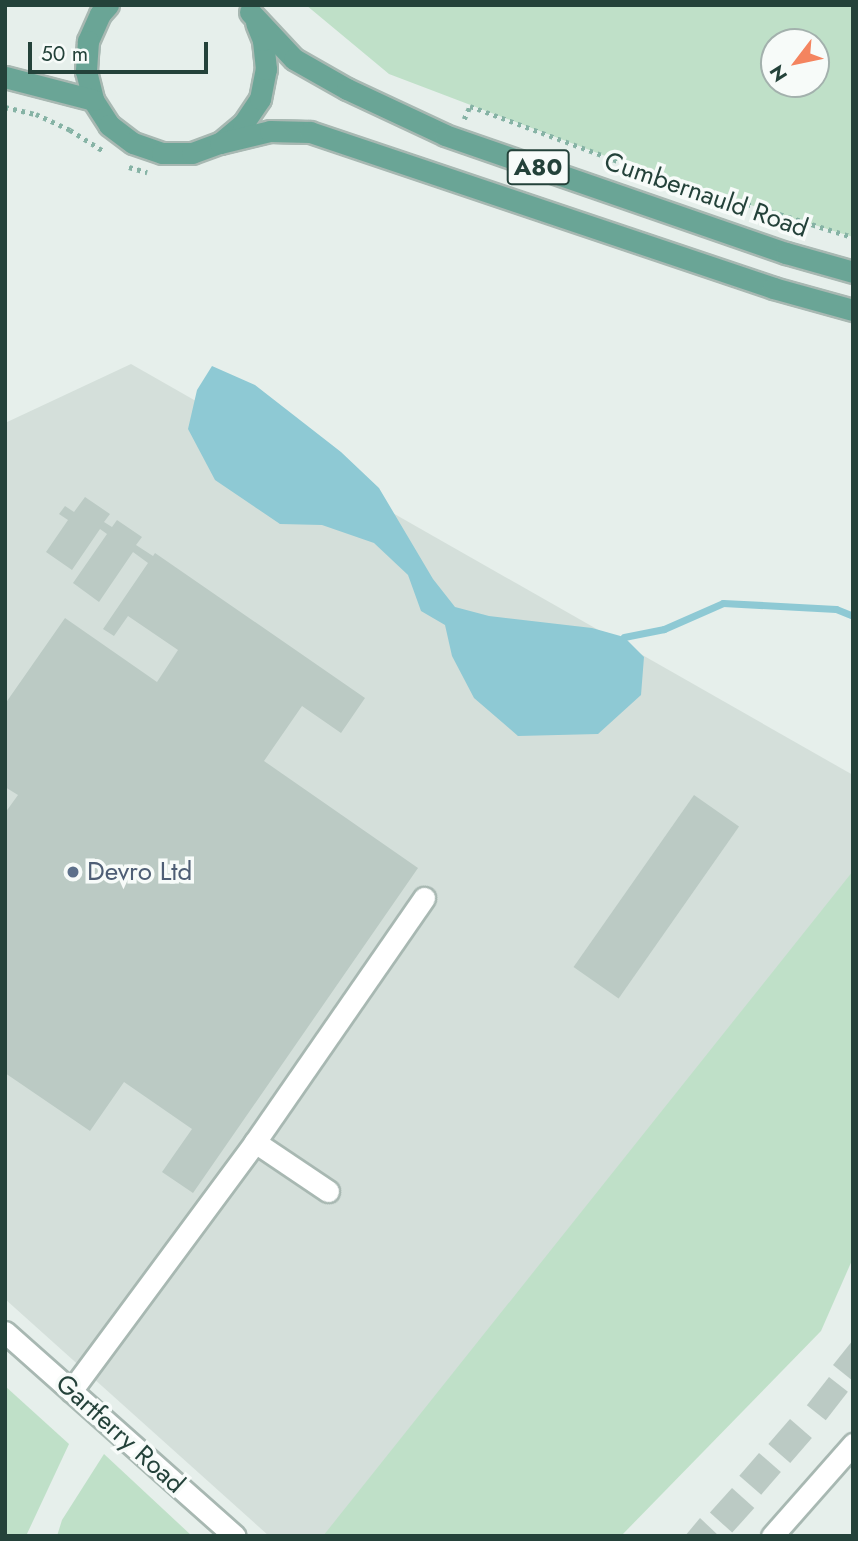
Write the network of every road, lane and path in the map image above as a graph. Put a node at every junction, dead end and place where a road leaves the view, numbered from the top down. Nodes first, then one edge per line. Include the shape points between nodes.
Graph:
1 (108, 5) edge
2 (247, 9) edge
3 (5, 77) edge
4 (93, 100) junction
5 (220, 143) junction
6 (853, 272) edge
7 (853, 310) edge
8 (424, 898) dead end
9 (255, 1142) junction
10 (328, 1191) dead end
11 (5, 1332) edge
12 (71, 1391) junction
13 (853, 1444) edge
14 (235, 1536) edge
15 (772, 1536) edge

1 - 4 main road via 88,41 86,71
2 - 5 main road via 263,40 266,69 260,99 243,124
2 - 6 main road, Cumbernauld Road / A80 via 294,59 445,135
3 - 4 main road
4 - 5 main road via 109,125 133,144 162,153 192,153
5 - 7 main road, A80 via 270,131 310,132 773,288
8 - 9 street
9 - 10 street
9 - 12 street
11 - 12 street, Gartferry Road
12 - 14 street, Gartferry Road
13 - 15 street

